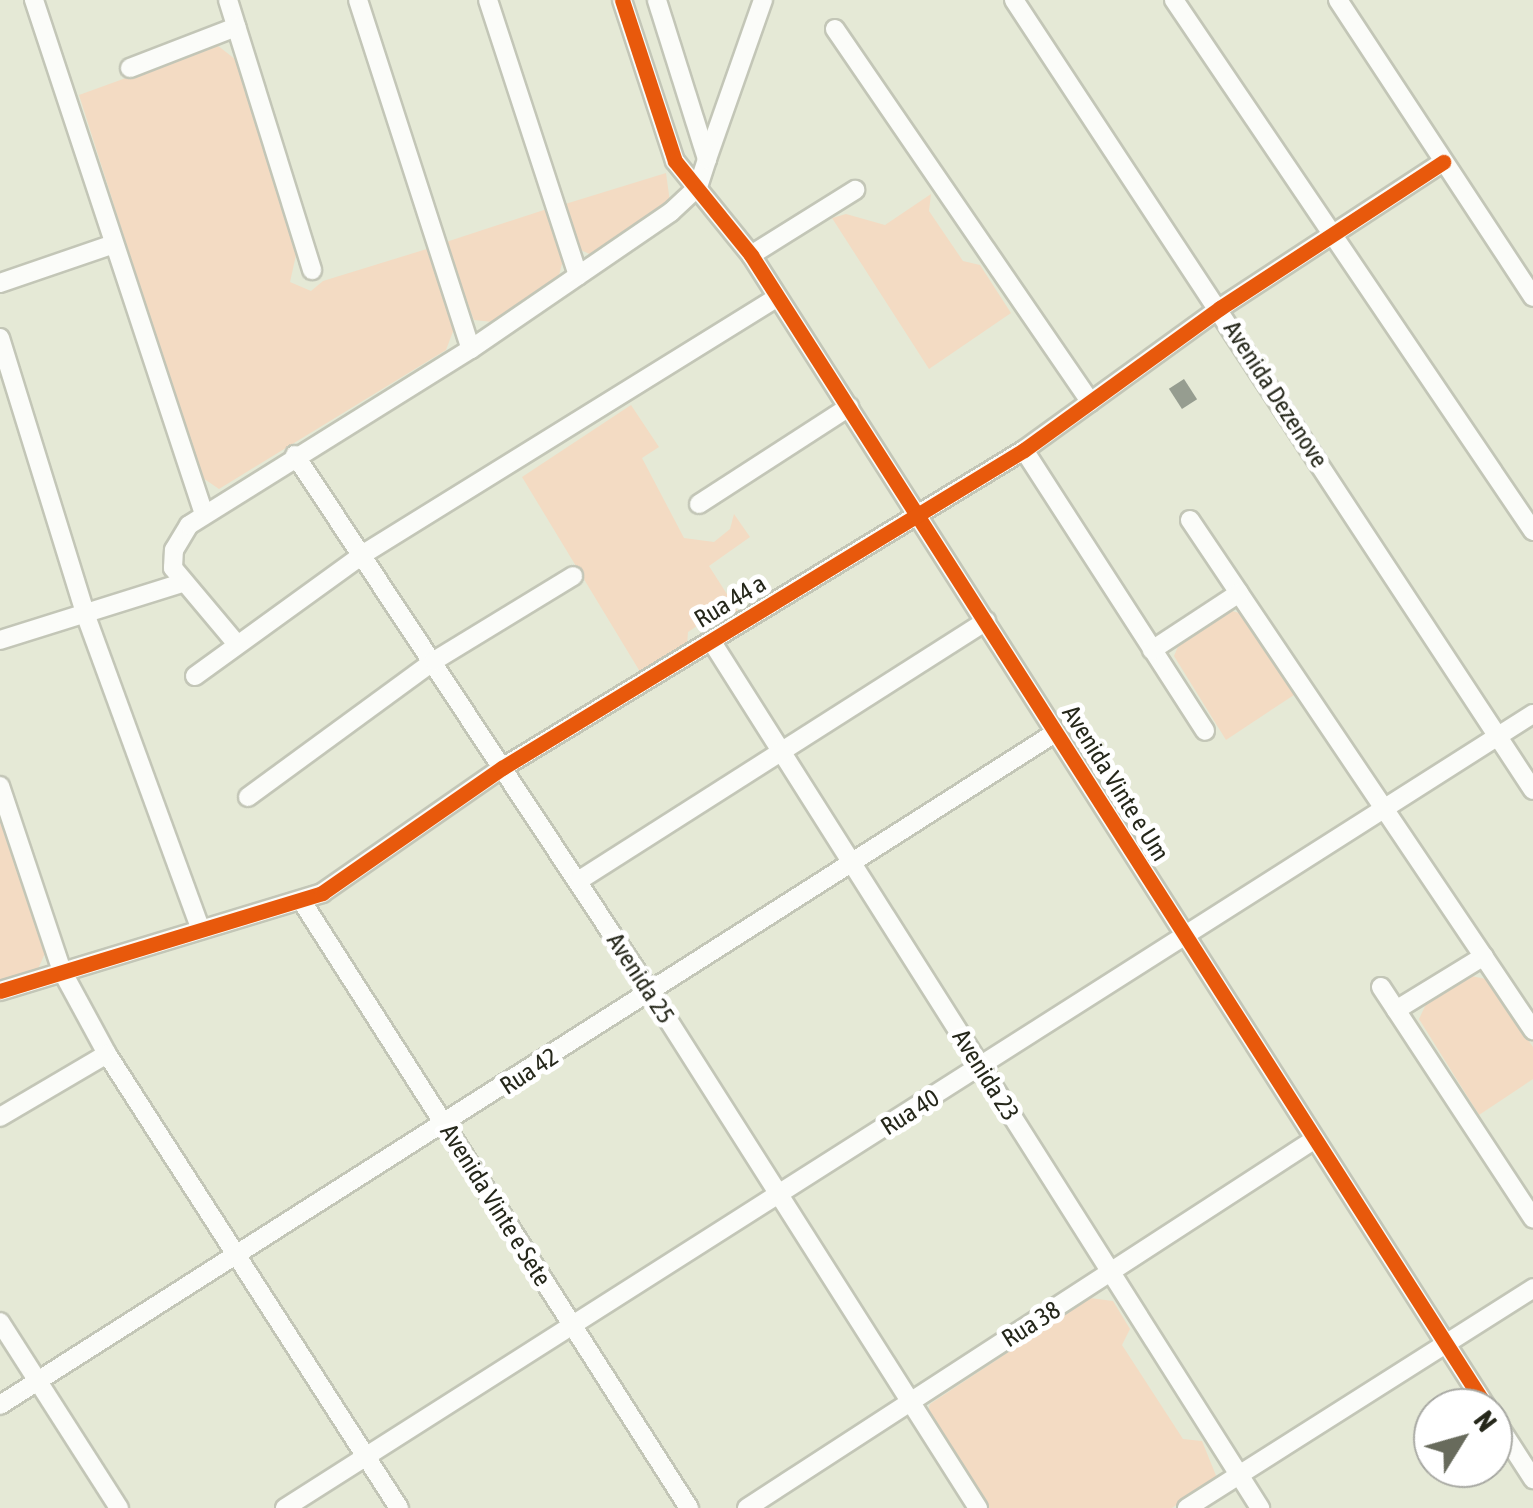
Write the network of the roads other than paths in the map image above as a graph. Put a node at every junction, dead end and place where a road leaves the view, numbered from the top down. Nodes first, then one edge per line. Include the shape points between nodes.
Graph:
1 (34, 0) edge
2 (228, 0) edge
3 (358, 0) edge
4 (488, 0) edge
5 (622, 0) edge
6 (656, 0) edge
7 (762, 0) edge
8 (1014, 0) edge
9 (1174, 0) edge
10 (1338, 0) edge
11 (236, 27) junction
12 (835, 28) dead end
13 (130, 68) dead end
14 (707, 159) junction
15 (1443, 162) junction
16 (698, 186) junction
17 (854, 190) dead end
18 (1334, 233) junction
19 (114, 244) junction
20 (751, 255) junction
21 (312, 270) dead end
22 (578, 276) junction
23 (0, 283) edge
24 (1533, 297) edge
25 (777, 298) junction
26 (1220, 308) junction
27 (0, 338) edge
28 (471, 348) junction
29 (1090, 402) junction
30 (849, 407) junction
31 (1024, 450) junction
32 (295, 454) junction
33 (700, 504) dead end
34 (204, 514) junction
35 (918, 516) junction
36 (1190, 520) dead end
37 (1533, 531) edge
38 (365, 554) junction
39 (574, 576) dead end
40 (182, 583) junction
41 (1239, 594) junction
42 (86, 616) junction
43 (986, 620) junction
44 (0, 640) edge
45 (712, 642) junction
46 (236, 644) junction
47 (1152, 650) junction
48 (434, 661) junction
49 (195, 676) dead end
50 (1533, 714) edge
51 (1205, 731) dead end
52 (1054, 733) junction
53 (1497, 737) junction
54 (781, 747) junction
55 (502, 768) junction
56 (0, 786) edge
57 (1533, 790) edge
58 (248, 797) dead end
59 (1386, 810) junction
60 (855, 864) junction
61 (578, 881) junction
62 (303, 904) junction
63 (200, 928) junction
64 (1183, 937) junction
65 (1484, 956) junction
66 (62, 971) junction
67 (1381, 987) dead end
68 (0, 991) edge
69 (650, 993) junction
70 (1396, 1010) junction
71 (1533, 1030) edge
72 (107, 1054) junction
73 (981, 1068) junction
74 (0, 1117) edge
75 (446, 1125) junction
76 (1314, 1139) junction
77 (780, 1196) junction
78 (1533, 1218) edge
79 (234, 1260) junction
80 (1111, 1274) junction
81 (1533, 1288) edge
82 (0, 1322) edge
83 (573, 1327) junction
84 (1446, 1343) junction
85 (38, 1381) junction
86 (1475, 1388) edge
87 (912, 1400) junction
88 (0, 1405) edge
89 (1513, 1448) edge
90 (364, 1456) junction
91 (1239, 1476) junction
92 (1533, 1479) edge
93 (119, 1508) edge
94 (285, 1508) edge
95 (399, 1508) edge
96 (689, 1508) edge
97 (747, 1508) edge
98 (978, 1508) edge
99 (1186, 1508) edge
100 (1260, 1508) edge

1 - 19 street
2 - 11 street
3 - 28 street
4 - 22 street
5 - 16 street, Avenida Vinte e Um via 676,161
6 - 14 street
7 - 14 street
8 - 26 street, Avenida Dezenove
9 - 18 street
10 - 15 street
11 - 13 street
11 - 21 street
12 - 29 street
14 - 16 street
15 - 18 street, Rua 44 a
15 - 24 street
16 - 20 street, Avenida Vinte e Um
16 - 22 street
17 - 20 street
18 - 26 street, Rua 44 a
18 - 37 street
19 - 23 street
19 - 34 street
20 - 25 street, Avenida Vinte e Um
22 - 28 street
25 - 30 street, Avenida Vinte e Um
25 - 38 street
26 - 29 street, Rua 44 a
26 - 53 street, Avenida Dezenove
27 - 42 street
28 - 32 street
29 - 31 street, Rua 44 a
30 - 33 street
30 - 35 street, Avenida Vinte e Um
31 - 35 street, Rua 44 a
31 - 47 street
32 - 34 street
32 - 38 street, Avenida 25
34 - 40 street via 174,550 173,568
35 - 43 street, Avenida Vinte e Um
35 - 45 street, Rua 44 a
36 - 41 street
38 - 46 street
38 - 48 street, Avenida 25
39 - 48 street
40 - 42 street
40 - 46 street
41 - 47 street
41 - 59 street
42 - 44 street
42 - 63 street
43 - 52 street, Avenida Vinte e Um
43 - 54 street
45 - 54 street, Avenida 23
45 - 55 street, Rua 44 a
46 - 49 street
47 - 51 street
48 - 55 street, Avenida 25
48 - 58 street
50 - 53 street, Rua 40
52 - 60 street, Rua 42
52 - 64 street, Avenida Vinte e Um
53 - 57 street, Avenida Dezenove
53 - 59 street, Rua 40
54 - 60 street, Avenida 23
54 - 61 street
55 - 61 street, Avenida 25
55 - 62 street, Rua 44 a
56 - 66 street
59 - 64 street, Rua 40
59 - 65 street
60 - 69 street, Rua 42
60 - 73 street, Avenida 23
61 - 69 street, Avenida 25
62 - 63 street, Rua 44 a
62 - 75 street, Avenida Vinte e Sete
63 - 66 street, Rua 44 a
64 - 73 street, Rua 40
64 - 76 street, Avenida Vinte e Um
65 - 70 street
65 - 71 street
66 - 68 street, Rua 44 a
66 - 72 street
67 - 70 street
69 - 75 street, Rua 42
69 - 77 street, Avenida 25
70 - 78 street
72 - 74 street
72 - 79 street
73 - 77 street, Rua 40
73 - 80 street, Avenida 23
75 - 79 street, Rua 42
75 - 83 street, Avenida Vinte e Sete
76 - 80 street, Rua 38
76 - 84 street, Avenida Vinte e Um
77 - 83 street, Rua 40
77 - 87 street, Avenida 25
79 - 85 street, Rua 42
79 - 90 street
80 - 87 street, Rua 38
80 - 91 street, Avenida 23
81 - 84 street
82 - 85 street
83 - 90 street, Rua 40
83 - 96 street, Avenida Vinte e Sete
84 - 86 street, Avenida Vinte e Um
84 - 91 street
85 - 88 street, Rua 42
85 - 93 street
87 - 97 street, Rua 38
87 - 98 street, Avenida 25
89 - 92 street
90 - 94 street, Rua 40
90 - 95 street
91 - 99 street
91 - 100 street, Avenida 23

